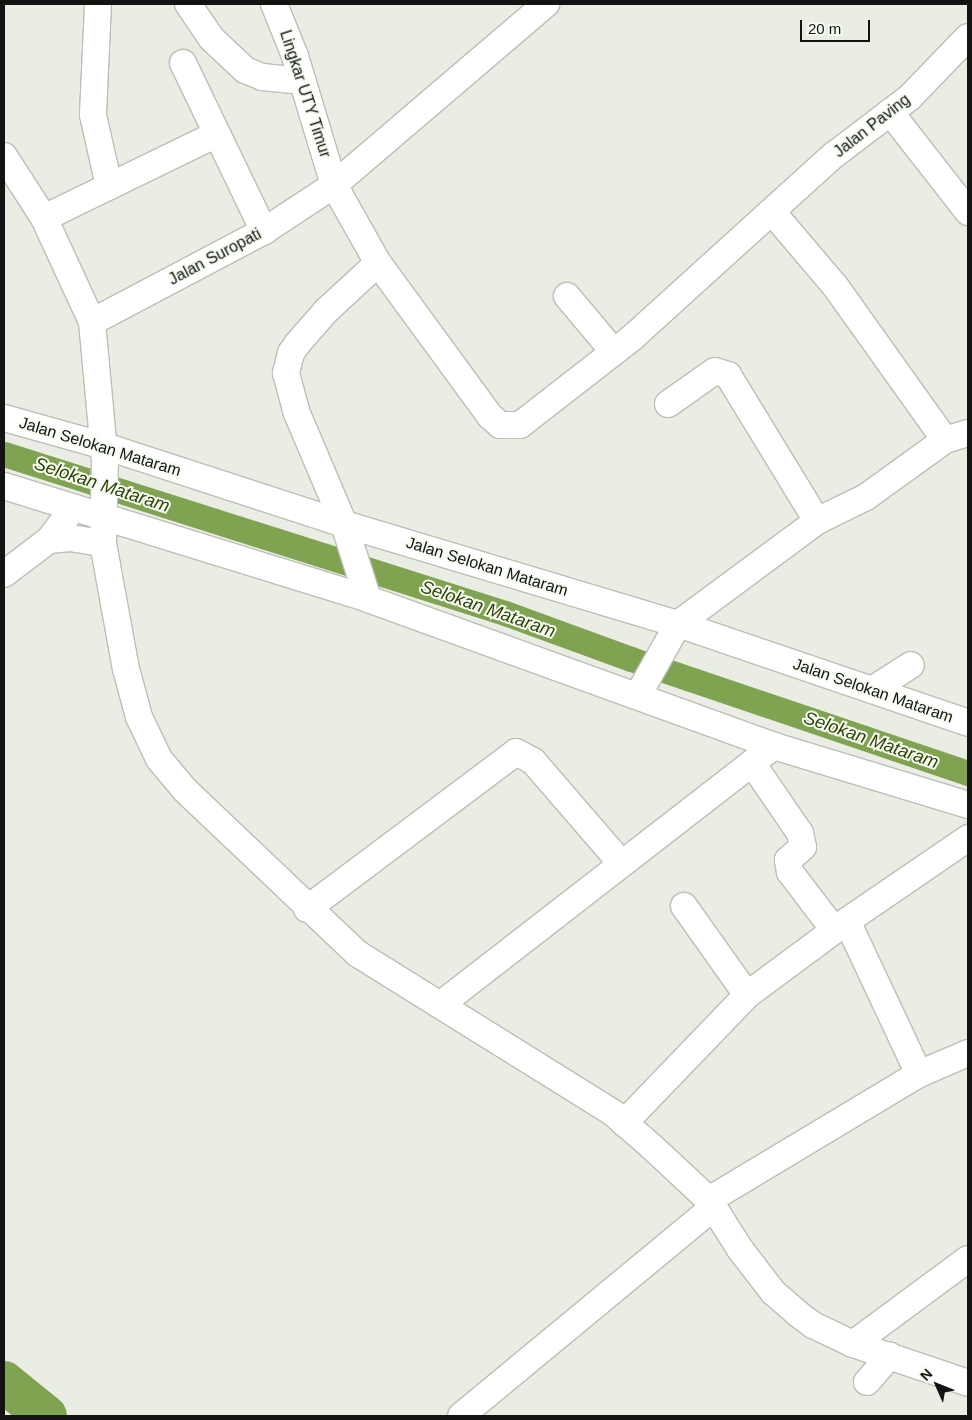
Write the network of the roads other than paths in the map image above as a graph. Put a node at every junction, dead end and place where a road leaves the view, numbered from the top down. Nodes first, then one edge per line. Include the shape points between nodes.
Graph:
1 (98, 4) edge
2 (188, 4) edge
3 (274, 4) edge
4 (545, 4) edge
5 (968, 36) edge
6 (183, 63) dead end
7 (303, 81) junction
8 (890, 112) junction
9 (217, 134) junction
10 (4, 156) edge
11 (334, 185) junction
12 (109, 186) junction
13 (968, 212) edge
14 (773, 213) junction
15 (44, 218) junction
16 (264, 231) junction
17 (378, 263) junction
18 (567, 296) dead end
19 (92, 322) junction
20 (614, 352) junction
21 (668, 404) dead end
22 (4, 418) edge
23 (957, 437) edge
24 (104, 453) junction
25 (4, 486) edge
26 (74, 507) junction
27 (104, 512) junction
28 (817, 521) junction
29 (345, 527) junction
30 (49, 540) junction
31 (103, 543) junction
32 (4, 574) edge
33 (366, 592) junction
34 (675, 630) junction
35 (911, 665) dead end
36 (872, 690) junction
37 (638, 695) junction
38 (968, 723) edge
39 (774, 746) junction
40 (752, 763) junction
41 (968, 805) edge
42 (968, 838) edge
43 (622, 863) junction
44 (684, 906) dead end
45 (307, 909) junction
46 (840, 925) junction
47 (747, 995) junction
48 (440, 1005) junction
49 (968, 1052) edge
50 (919, 1074) junction
51 (624, 1123) junction
52 (710, 1204) junction
53 (968, 1259) edge
54 (853, 1344) junction
55 (890, 1356) junction
56 (867, 1382) dead end
57 (968, 1383) edge
58 (461, 1416) edge

1 - 12 street via 93,115
2 - 7 street via 212,39 245,70 262,77
3 - 7 street, Lingkar UTY Timur
4 - 11 street, Jalan Suropati
5 - 8 street, Jalan Paving
6 - 9 street
7 - 11 street, Lingkar UTY Timur
8 - 13 street
8 - 14 street, Jalan Paving via 834,155
9 - 12 street
9 - 16 street
10 - 15 street
11 - 16 street, Jalan Suropati
11 - 17 street, Lingkar UTY Timur
12 - 15 street
14 - 20 street, Jalan Paving
14 - 23 street
15 - 19 street
16 - 19 street, Jalan Suropati
17 - 20 street, Lingkar UTY Timur via 490,416 500,425 520,425
17 - 29 street via 326,311 298,343 290,353 286,374 304,433
18 - 20 street
19 - 24 street
21 - 28 street via 715,371 728,375
22 - 24 street, Jalan Selokan Mataram
23 - 28 street via 866,497
24 - 27 street
24 - 29 street, Jalan Selokan Mataram
25 - 26 street
26 - 27 street
26 - 30 street
27 - 31 street
27 - 33 street
28 - 34 street
29 - 33 street
29 - 34 street, Jalan Selokan Mataram
30 - 31 street via 70,538
30 - 32 street
31 - 45 street via 126,669 139,716 159,759 185,790
33 - 37 street
34 - 36 street, Jalan Selokan Mataram
34 - 37 street
35 - 36 street
36 - 38 street, Jalan Selokan Mataram
37 - 39 street
39 - 40 street
39 - 41 street
40 - 43 street
40 - 46 street via 800,833 803,847 788,860 790,872
42 - 46 street
43 - 45 street via 534,761 516,752
43 - 48 street
44 - 47 street
45 - 48 street via 358,954
46 - 47 street
46 - 50 street
47 - 51 street
48 - 51 street
49 - 50 street
50 - 52 street
51 - 52 street
52 - 54 street via 740,1249 786,1304 813,1325
52 - 58 street
53 - 54 street
54 - 55 street
55 - 56 street
55 - 57 street

